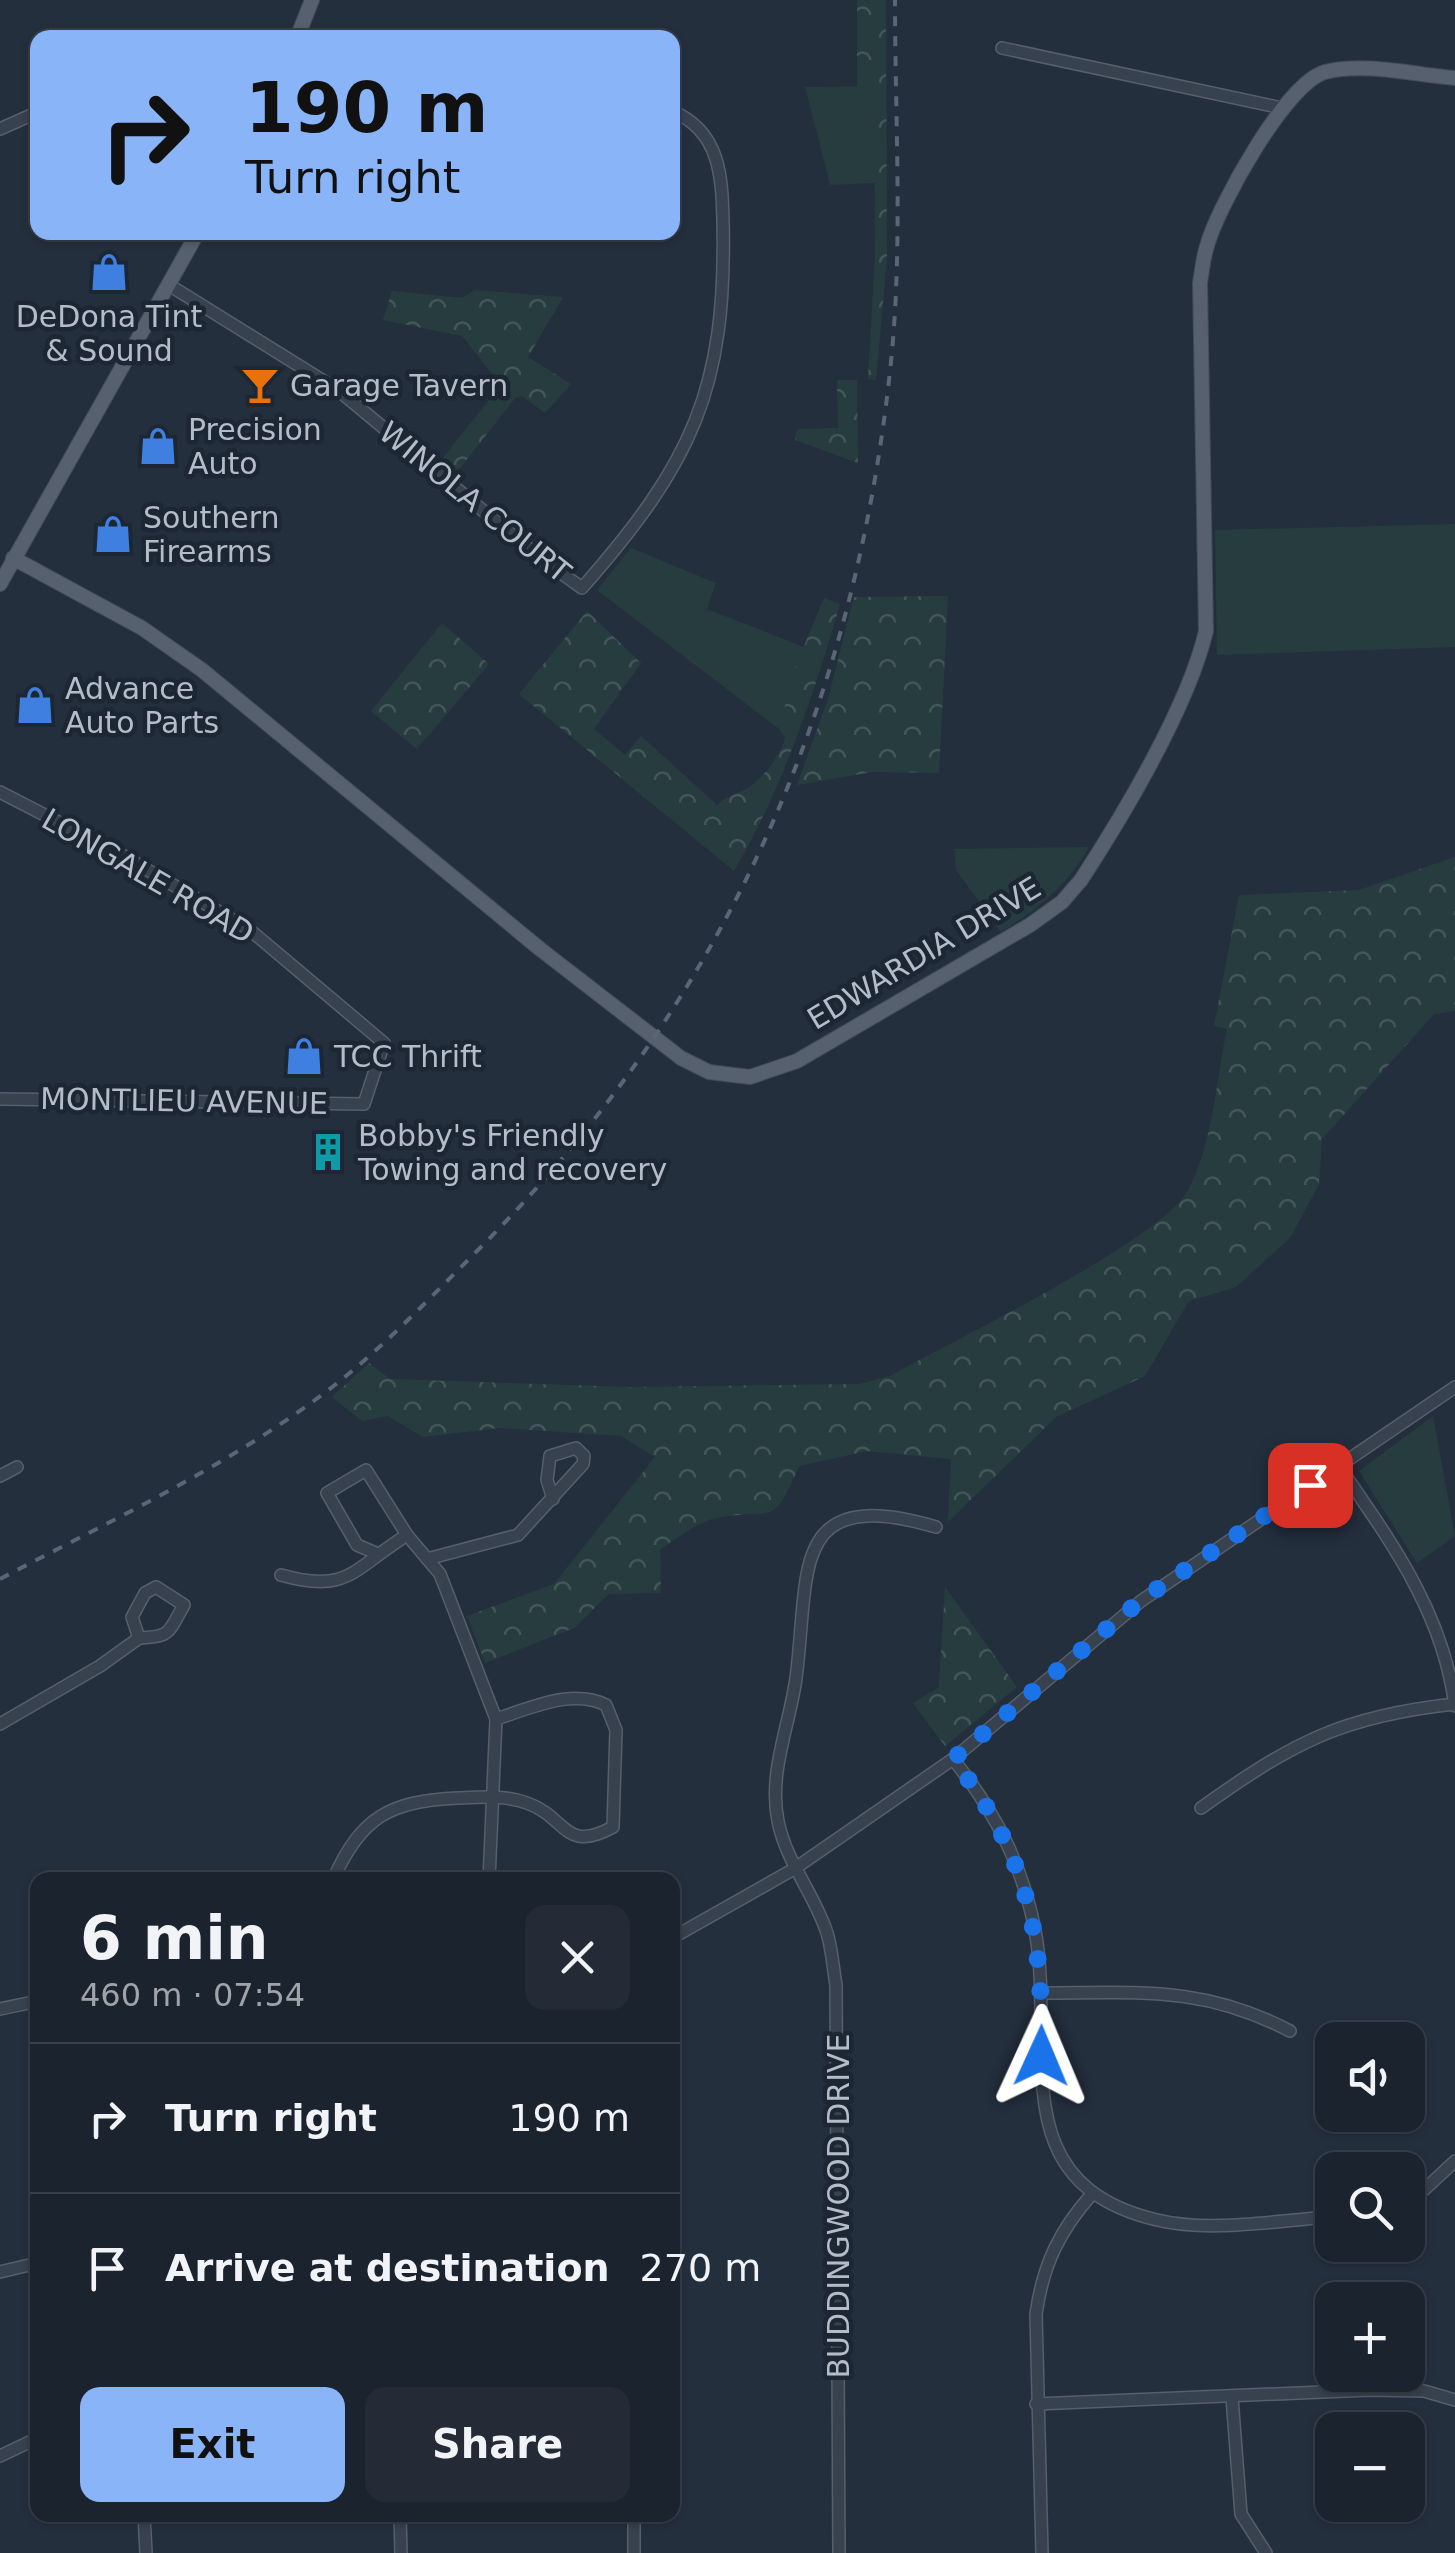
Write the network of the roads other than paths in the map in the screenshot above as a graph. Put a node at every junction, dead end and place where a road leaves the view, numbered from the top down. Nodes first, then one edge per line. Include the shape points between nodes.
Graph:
1 (312, 0) edge
2 (299, 30) edge
3 (1002, 48) dead end
4 (1455, 78) edge
5 (1282, 108) junction
6 (30, 116) edge
7 (680, 116) edge
8 (0, 129) edge
9 (194, 240) edge
10 (169, 285) junction
11 (6, 554) edge
12 (0, 584) edge
13 (0, 792) edge
14 (384, 1043) joint
15 (0, 1099) edge
16 (1455, 1386) edge
17 (1339, 1466) junction
18 (18, 1467) dead end
19 (0, 1476) edge
20 (553, 1499) dead end
21 (936, 1527) dead end
22 (407, 1535) junction
23 (378, 1554) junction
24 (427, 1559) junction
25 (281, 1575) dead end
26 (138, 1638) junction
27 (1455, 1705) edge
28 (496, 1719) junction
29 (0, 1724) edge
30 (953, 1759) junction
31 (494, 1796) junction
32 (1201, 1808) dead end
33 (794, 1868) junction
34 (337, 1872) edge
35 (489, 1872) edge
36 (680, 1933) edge
37 (1042, 1993) junction
38 (30, 2003) edge
39 (0, 2009) edge
40 (1290, 2031) dead end
41 (1452, 2170) edge
42 (1425, 2187) edge
43 (1092, 2194) junction
44 (1315, 2217) edge
45 (30, 2265) edge
46 (0, 2272) edge
47 (1232, 2398) junction
48 (1455, 2400) edge
49 (1036, 2404) junction
50 (30, 2442) edge
51 (0, 2456) edge
52 (144, 2522) edge
53 (400, 2522) edge
54 (634, 2522) edge
55 (146, 2553) edge
56 (401, 2553) edge
57 (634, 2553) edge
58 (839, 2553) edge
59 (1042, 2553) edge
60 (1266, 2553) edge

1 - 2 main road
3 - 5 street
4 - 5 main road, EDWARDIA DRIVE via 1342,69 1321,73
5 - 11 main road, EDWARDIA DRIVE via 1206,246 1200,283 1206,632 1168,728 1091,865 1051,912 771,1071 730,1077 681,1058 202,670 142,628
6 - 8 street
7 - 10 street, WINOLA COURT via 696,126 720,163 719,346 704,406 675,468 582,588 338,390
9 - 10 main road
10 - 11 main road
11 - 12 main road
13 - 14 street, LONGALE ROAD via 250,930
14 - 15 street, MONTLIEU AVENUE via 364,1104
16 - 17 street
17 - 27 street via 1420,1588 1441,1636
17 - 30 street via 1141,1600
18 - 19 street
20 - 24 street via 518,1534
21 - 33 street, BUDDINGWOOD DRIVE via 890,1514 858,1516 827,1532 806,1568 776,1795
22 - 23 street
22 - 23 street via 366,1470 327,1493 358,1545
22 - 24 street
23 - 25 street via 338,1583
24 - 28 street via 440,1574
26 - 26 street via 132,1617 145,1592 156,1587 184,1605 168,1634
26 - 29 street
27 - 32 street via 1389,1711 1316,1734
28 - 31 street
28 - 31 street via 588,1696 606,1704 618,1764 613,1827 592,1839 566,1834 549,1814 527,1803
30 - 33 street
30 - 37 street via 1016,1859
31 - 34 street via 411,1800 373,1820
31 - 35 street
33 - 36 street
33 - 58 street, BUDDINGWOOD DRIVE via 827,1933 836,1986
37 - 40 street via 1192,1994 1253,2011
37 - 43 street via 1045,2118 1060,2152
38 - 39 street
41 - 42 street
43 - 44 street via 1160,2221
43 - 49 street via 1054,2244 1041,2278
45 - 46 street
47 - 48 street via 1370,2390 1424,2391
47 - 49 street
47 - 60 street via 1241,2514
49 - 59 street
50 - 51 street
52 - 55 street
53 - 56 street
54 - 57 street

